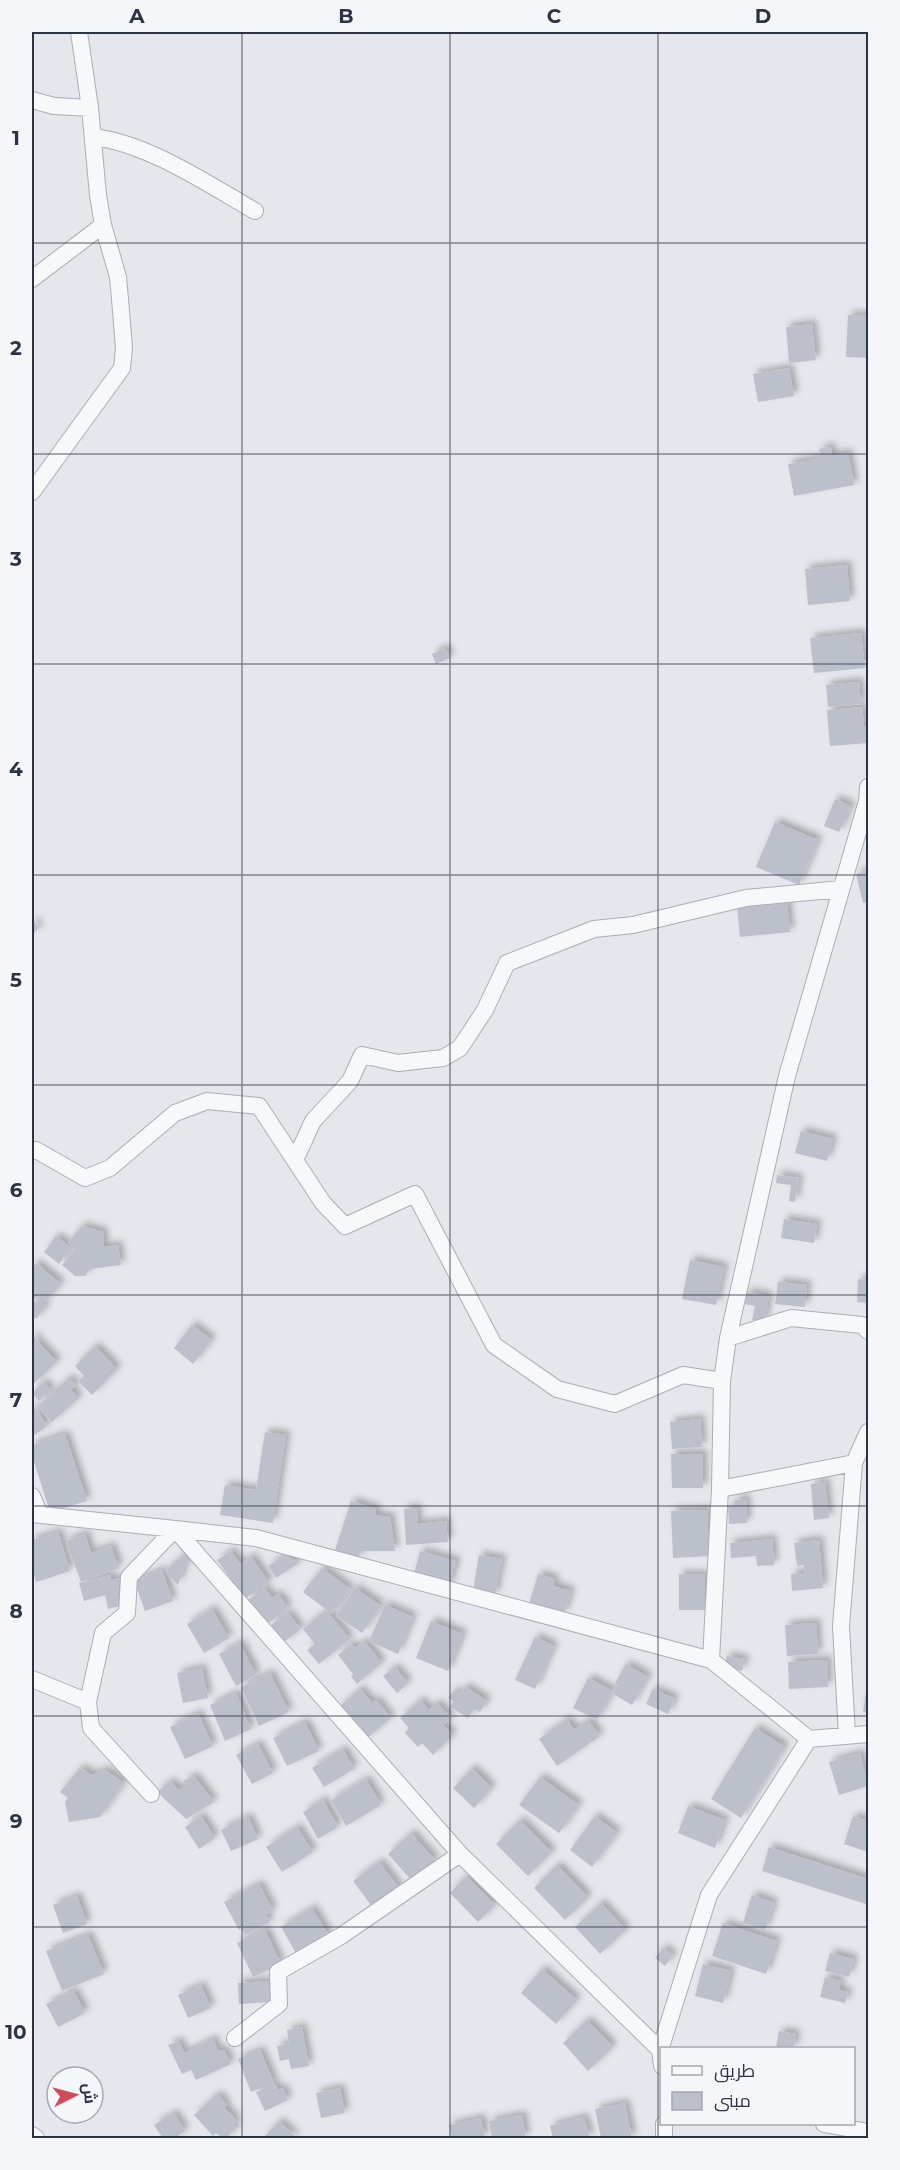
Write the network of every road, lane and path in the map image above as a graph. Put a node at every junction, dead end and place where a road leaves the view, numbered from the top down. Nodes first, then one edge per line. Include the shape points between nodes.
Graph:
1 (79, 32) edge
2 (32, 100) edge
3 (90, 108) junction
4 (93, 137) junction
5 (255, 211) dead end
6 (103, 225) junction
7 (32, 279) edge
8 (32, 492) edge
9 (868, 796) edge
10 (841, 889) junction
11 (32, 1151) edge
12 (295, 1160) junction
13 (868, 1331) edge
14 (728, 1338) junction
15 (722, 1381) junction
16 (868, 1432) edge
17 (854, 1463) junction
18 (720, 1490) junction
19 (32, 1496) edge
20 (36, 1515) edge
21 (175, 1529) junction
22 (711, 1659) junction
23 (32, 1679) edge
24 (87, 1702) junction
25 (868, 1734) edge
26 (847, 1736) junction
27 (809, 1739) junction
28 (151, 1794) dead end
29 (460, 1854) junction
30 (235, 2038) dead end
31 (664, 2047) edge
32 (660, 2057) edge
33 (830, 2125) edge
34 (868, 2132) edge
35 (32, 2135) edge
36 (36, 2139) edge

1 - 3 street
2 - 3 street
3 - 4 street
4 - 5 street via 129,145
4 - 6 street
6 - 7 street
6 - 8 street via 118,277 122,368
9 - 10 street
10 - 12 street via 746,898 633,925 594,929 507,963 485,1010 460,1048 443,1058 398,1063 362,1055 350,1081 313,1121
10 - 14 street via 787,1076
11 - 12 street via 85,1178 110,1168 175,1113 207,1101 259,1106
12 - 15 street via 323,1203 345,1226 415,1194 494,1345 557,1389 615,1404 683,1375
13 - 14 street via 861,1325 791,1318
14 - 15 street
15 - 18 street
16 - 17 street
17 - 18 street
17 - 26 street via 841,1626
18 - 22 street
19 - 20 street
20 - 21 street
21 - 22 street via 256,1538
21 - 24 street via 129,1577 127,1613 103,1633
21 - 29 street
22 - 27 street
23 - 24 street
24 - 28 street via 91,1728
25 - 26 street
26 - 27 street
27 - 31 street via 709,1895
29 - 30 street via 341,1936 278,1972 279,2004
29 - 32 street
33 - 34 street
35 - 36 street

